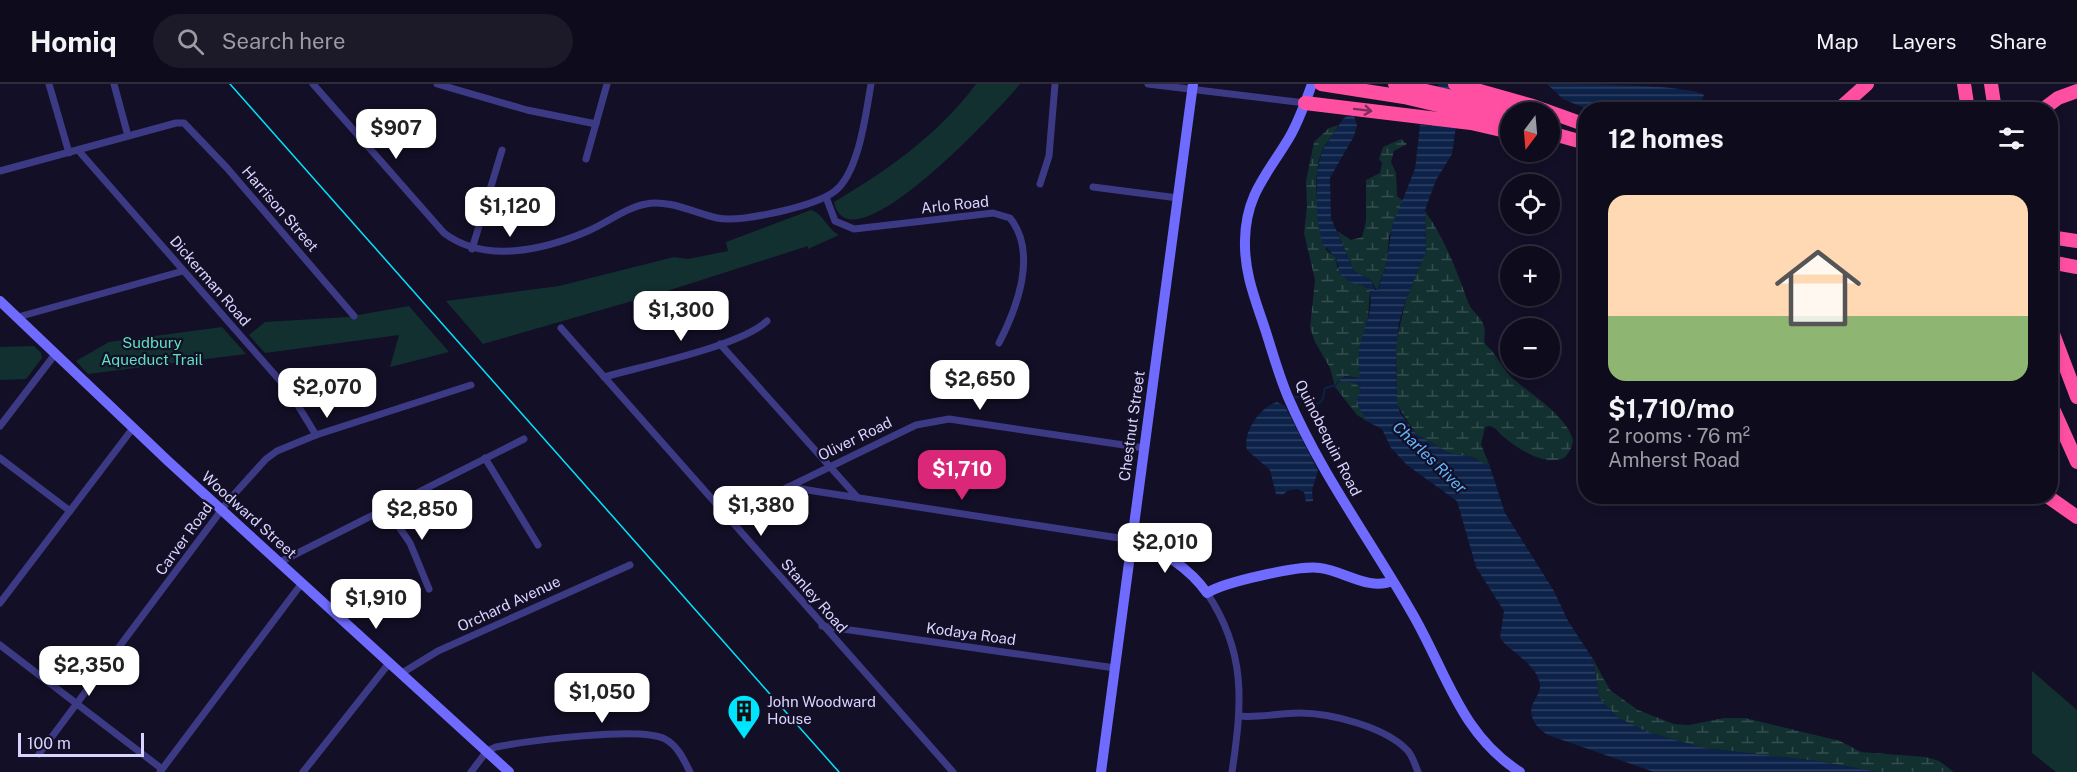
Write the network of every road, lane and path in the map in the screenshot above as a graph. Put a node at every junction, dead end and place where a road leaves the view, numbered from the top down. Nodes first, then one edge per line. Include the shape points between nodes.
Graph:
1 (50, 84) edge
2 (114, 84) edge
3 (313, 84) edge
4 (437, 84) edge
5 (608, 84) edge
6 (871, 84) edge
7 (1055, 84) edge
8 (1148, 84) edge
9 (1312, 84) edge
10 (1321, 84) edge
11 (1395, 84) edge
12 (1867, 84) edge
13 (1964, 84) edge
14 (1991, 84) edge
15 (1193, 87) edge
16 (2077, 91) edge
17 (1430, 97) junction
18 (1463, 101) edge
19 (1847, 102) edge
20 (1967, 102) edge
21 (1994, 102) edge
22 (2053, 102) edge
23 (1305, 103) junction
24 (1500, 108) edge
25 (1500, 118) edge
26 (1560, 122) edge
27 (596, 124) junction
28 (1578, 124) edge
29 (1500, 125) edge
30 (1578, 125) edge
31 (128, 136) junction
32 (1560, 136) edge
33 (1578, 141) edge
34 (1560, 145) edge
35 (78, 150) junction
36 (502, 150) dead end
37 (1578, 150) edge
38 (69, 153) junction
39 (586, 159) dead end
40 (0, 171) edge
41 (1040, 184) dead end
42 (1094, 187) dead end
43 (826, 197) junction
44 (1178, 198) junction
45 (2058, 238) edge
46 (2075, 241) edge
47 (472, 249) junction
48 (2058, 263) edge
49 (2077, 267) edge
50 (183, 271) junction
51 (0, 301) edge
52 (354, 316) dead end
53 (18, 318) junction
54 (767, 321) dead end
55 (561, 328) dead end
56 (999, 343) dead end
57 (720, 344) junction
58 (2058, 347) edge
59 (56, 353) junction
60 (604, 377) junction
61 (471, 385) dead end
62 (2077, 397) edge
63 (2058, 420) edge
64 (0, 426) edge
65 (133, 428) junction
66 (316, 435) junction
67 (524, 440) dead end
68 (1144, 448) junction
69 (0, 458) edge
70 (485, 458) junction
71 (2077, 462) edge
72 (830, 466) junction
73 (788, 487) junction
74 (858, 498) junction
75 (2058, 504) edge
76 (387, 508) junction
77 (222, 510) junction
78 (70, 511) junction
79 (727, 517) junction
80 (2077, 517) edge
81 (1132, 540) junction
82 (538, 545) dead end
83 (280, 562) junction
84 (630, 565) dead end
85 (1392, 581) junction
86 (302, 583) junction
87 (429, 589) dead end
88 (1207, 593) junction
89 (0, 603) edge
90 (822, 626) junction
91 (0, 645) edge
92 (390, 662) junction
93 (1115, 668) junction
94 (402, 674) junction
95 (78, 704) junction
96 (1239, 717) junction
97 (487, 750) junction
98 (39, 754) dead end
99 (161, 770) edge
100 (303, 772) edge
101 (471, 772) edge
102 (509, 772) edge
103 (690, 772) edge
104 (953, 772) edge
105 (1101, 772) edge
106 (1232, 772) edge
107 (1418, 772) edge
108 (1520, 772) edge

1 - 38 street
2 - 31 street
3 - 47 street via 444,233
4 - 27 street via 514,107
5 - 27 street
6 - 43 street via 851,166 837,190
7 - 41 street via 1048,156
8 - 15 street
9 - 23 main road, Quinobequin Road
10 - 17 highway
11 - 17 highway
12 - 19 highway
13 - 20 highway
14 - 21 highway
15 - 23 street
15 - 44 main road, Chestnut Street
16 - 22 highway
17 - 18 highway
23 -> 18 highway via 1427,118
18 - 24 highway
18 - 25 highway
18 - 28 highway via 1533,106
18 - 29 highway
23 - 85 main road, Quinobequin Road via 1293,131 1252,196 1245,228 1247,273 1291,403 1335,488
26 - 30 highway
27 - 39 street
31 - 35 street
31 - 52 street, Harrison Street via 182,123 227,168
32 - 33 highway
34 - 37 highway
35 - 38 street
35 - 50 street, Dickerman Road
36 - 47 street
38 - 40 street
42 - 44 street
43 - 47 street via 735,220 665,204 645,204 589,231 548,244 493,252
43 - 56 street, Arlo Road via 835,221 854,229 993,213 1010,218 1020,241 1022,272 1016,309
44 - 68 main road, Chestnut Street
45 - 46 highway
48 - 49 highway
50 - 53 street
50 - 66 street, Dickerman Road via 289,391
51 - 53 main road, Woodward Street
53 - 59 main road, Woodward Street
54 - 57 street via 754,331
55 - 60 street, Stanley Road
57 - 60 street
57 - 72 street
58 - 62 highway
59 - 64 street
59 - 65 main road, Woodward Street
60 - 79 street, Stanley Road
61 - 66 street, Carver Road
63 - 71 highway
65 - 77 main road, Woodward Street
65 - 78 street
66 - 77 street, Carver Road via 266,459
67 - 70 street
68 - 72 street, Oliver Road via 942,419 916,425
68 - 81 main road, Chestnut Street
69 - 78 street
70 - 76 street
70 - 82 street
72 - 73 street, Oliver Road
72 - 74 street
73 - 74 street
73 - 79 street, Oliver Road
74 - 81 street
75 - 80 highway
76 - 83 street
76 - 87 street via 410,543
77 - 83 main road, Woodward Street
77 - 95 street, Carver Road
78 - 89 street
79 - 90 street, Stanley Road
81 - 88 main road via 1179,566
81 - 93 main road, Chestnut Street
83 - 86 main road, Woodward Street
84 - 94 street, Orchard Avenue via 438,651
85 - 88 main road via 1378,585 1327,569 1306,567 1224,585
85 - 108 main road, Quinobequin Road via 1467,722 1492,751
86 - 92 main road, Woodward Street
86 - 99 street
88 - 96 street via 1236,653
90 - 93 street, Kodaya Road
90 - 104 street, Stanley Road
91 - 95 street
92 - 94 main road, Woodward Street
92 - 100 street
93 - 105 main road, Chestnut Street
94 - 97 main road, Woodward Street
95 - 98 street, Carver Road
95 - 99 street
96 - 106 street
96 - 107 street via 1300,713 1337,718 1385,735 1411,755
97 - 101 street
97 - 102 main road, Woodward Street
97 - 103 street via 533,742 655,735 674,746

